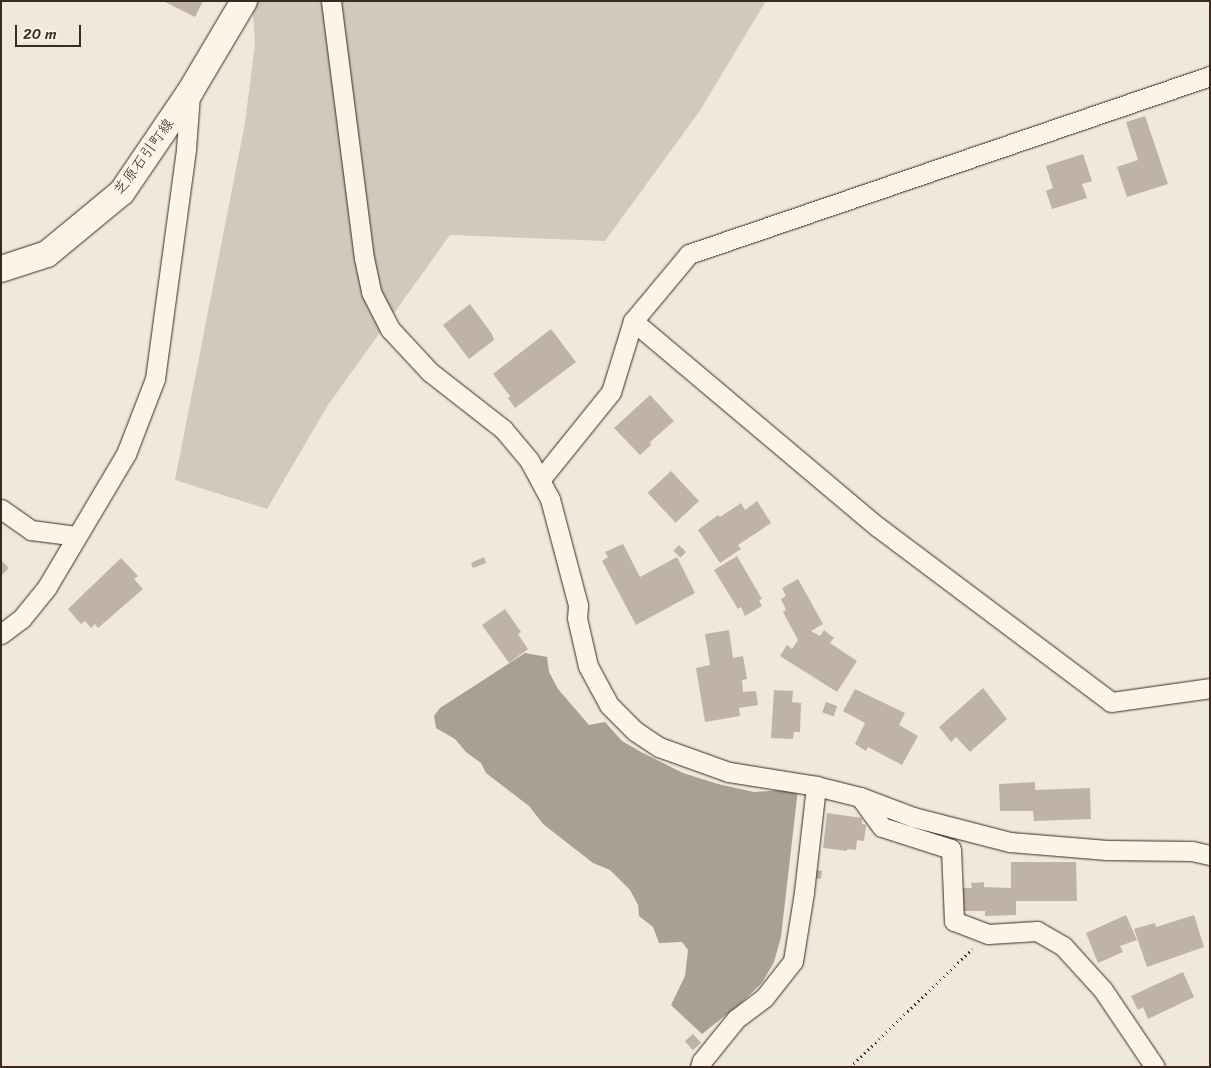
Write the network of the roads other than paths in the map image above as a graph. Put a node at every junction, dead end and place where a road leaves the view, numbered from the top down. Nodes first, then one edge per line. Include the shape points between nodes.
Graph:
1 (244, 1) edge
2 (331, 1) edge
3 (1210, 76) edge
4 (190, 92) junction
5 (1, 269) edge
6 (633, 321) junction
7 (540, 480) junction
8 (1, 509) edge
9 (76, 536) junction
10 (1, 634) edge
11 (1210, 688) edge
12 (816, 786) junction
13 (860, 796) junction
14 (1210, 855) edge
15 (700, 1067) edge
16 (1155, 1067) edge

1 - 4 main road, 芝原石引町線
2 - 7 street via 371,292 390,329 430,372 503,429 529,460
3 - 6 street via 689,254
4 - 5 main road, 芝原石引町線 via 122,192 47,254
4 - 9 street via 186,150 155,379 126,454
6 - 7 street via 611,392
6 - 11 street via 878,527 1111,702
7 - 12 street via 550,499 572,579 588,666 610,704 635,731 659,747 729,772
8 - 9 street via 32,530
9 - 10 street via 47,587 22,618
12 - 13 street
12 - 15 street via 793,961 764,998 736,1019
13 - 14 street via 913,817 1010,842 1107,850 1192,851
13 - 16 street via 882,827 951,849 954,921 988,934 1037,931 1063,946 1103,990

